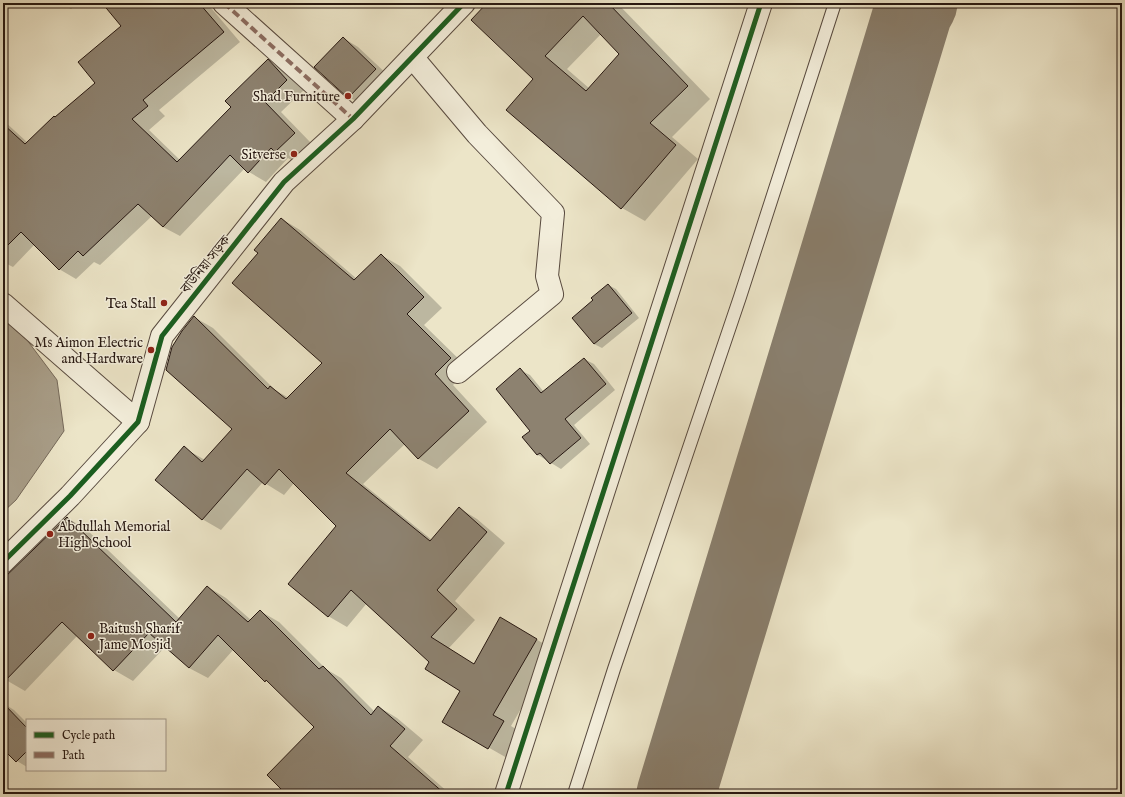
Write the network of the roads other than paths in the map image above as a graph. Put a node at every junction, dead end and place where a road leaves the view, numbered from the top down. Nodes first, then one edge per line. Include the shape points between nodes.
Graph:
1 (224, 3) edge
2 (464, 3) edge
3 (761, 3) edge
4 (835, 3) edge
5 (412, 58) junction
6 (353, 119) junction
7 (3, 304) edge
8 (458, 372) dead end
9 (138, 422) junction
10 (3, 562) edge
11 (506, 794) edge
12 (574, 794) edge

1 - 6 street
2 - 5 street, বাউনিয়া সড়ক
3 - 11 street
4 - 12 lane
5 - 6 street, বাউনিয়া সড়ক
5 - 8 street via 477,134 553,213 547,276 552,294
6 - 9 street, বাউনিয়া সড়ক via 284,182 162,336
7 - 9 street
9 - 10 street, বাউনিয়া সড়ক via 70,496

